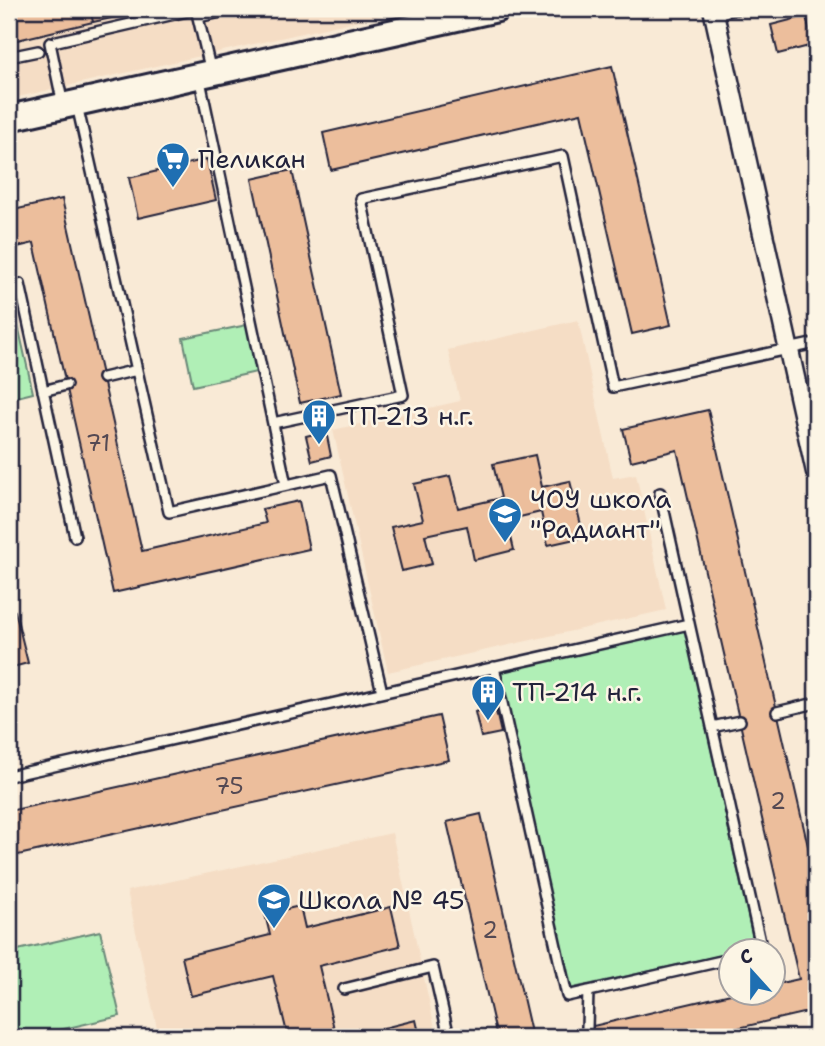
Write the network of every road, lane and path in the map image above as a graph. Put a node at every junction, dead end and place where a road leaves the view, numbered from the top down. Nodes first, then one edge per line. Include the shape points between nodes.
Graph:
1 (235, 9) edge
2 (497, 9) edge
3 (737, 9) edge
4 (713, 11) edge
5 (197, 12) edge
6 (454, 13) edge
7 (38, 51) dead end
8 (9, 57) edge
9 (205, 75) junction
10 (70, 105) junction
11 (9, 118) edge
12 (9, 286) edge
13 (816, 343) edge
14 (789, 349) junction
15 (137, 370) junction
16 (103, 378) dead end
17 (66, 386) dead end
18 (43, 391) junction
19 (273, 423) junction
20 (816, 472) edge
21 (286, 485) junction
22 (660, 493) dead end
23 (75, 537) dead end
24 (689, 624) junction
25 (494, 667) junction
26 (382, 692) junction
27 (816, 703) edge
28 (777, 712) dead end
29 (740, 721) dead end
30 (712, 727) junction
31 (9, 776) edge
32 (759, 937) edge
33 (716, 962) edge
34 (344, 989) dead end
35 (588, 991) junction
36 (587, 1028) dead end
37 (449, 1037) edge

1 - 5 lane
2 - 6 main road
3 - 4 lane
4 - 14 street
5 - 9 lane
5 - 10 lane via 54,42
6 - 9 main road
7 - 8 lane
9 - 10 main road
9 - 19 lane
10 - 11 main road
10 - 15 lane
12 - 18 lane via 20,284
13 - 14 lane
14 - 19 lane via 613,387 563,156 361,199 403,395
14 - 20 street
15 - 16 lane
15 - 21 lane via 169,512
17 - 18 lane
18 - 23 lane
19 - 21 lane
21 - 26 lane via 331,475
22 - 24 lane
24 - 25 lane
24 - 30 lane
25 - 26 lane
25 - 35 lane via 567,996
26 - 31 lane
27 - 28 lane
29 - 30 lane
30 - 32 lane
33 - 35 lane
34 - 37 lane via 433,967
35 - 36 lane

